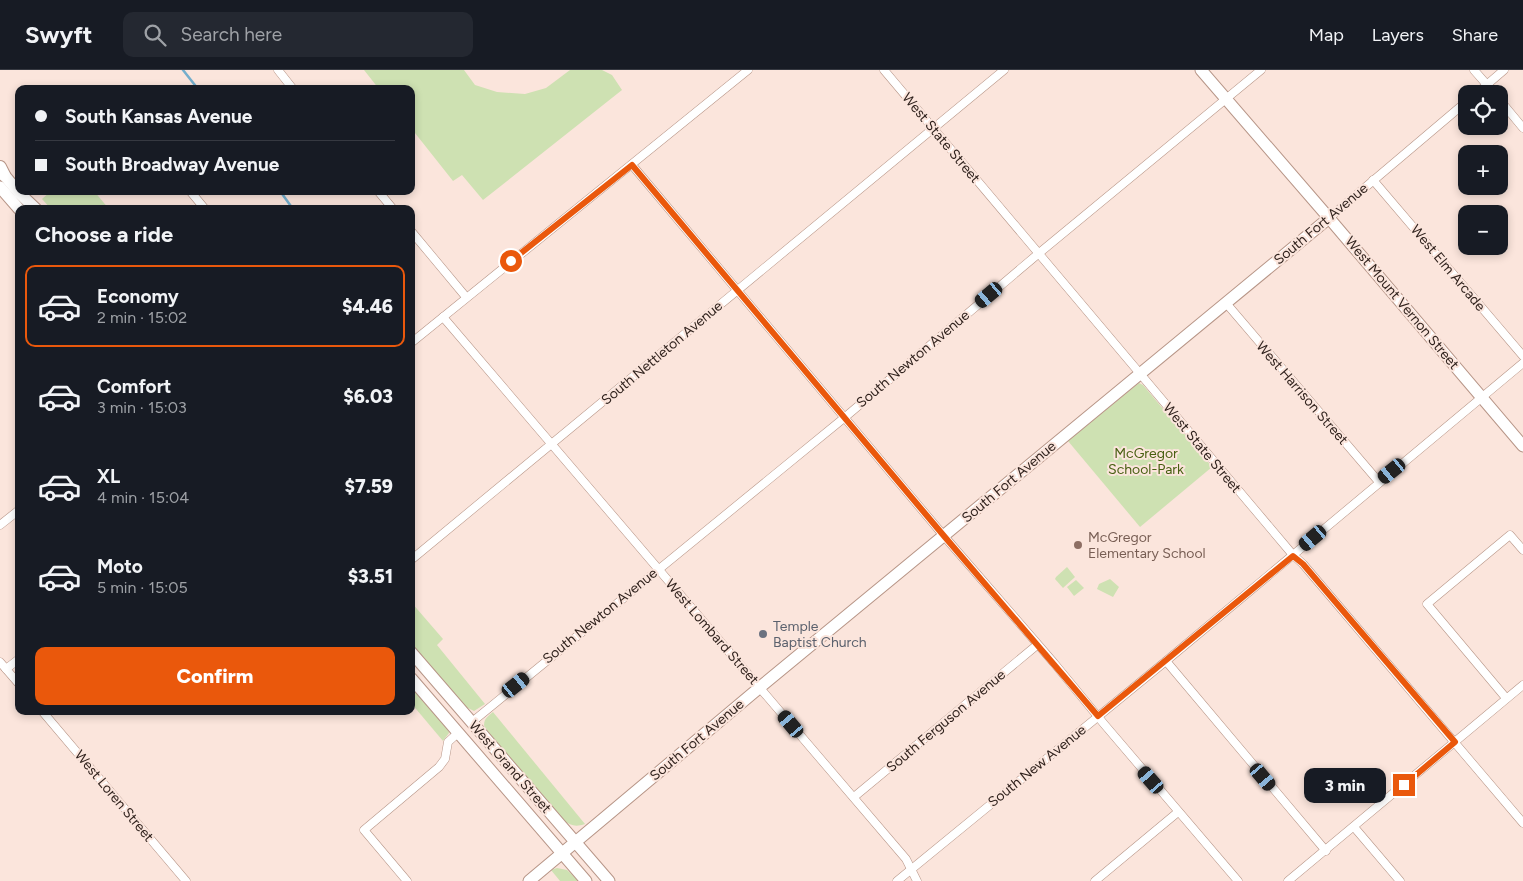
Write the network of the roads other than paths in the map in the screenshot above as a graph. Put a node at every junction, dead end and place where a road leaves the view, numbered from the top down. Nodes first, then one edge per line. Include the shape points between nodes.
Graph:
1 (278, 70) edge
2 (748, 70) edge
3 (884, 70) edge
4 (1004, 70) edge
5 (1201, 70) edge
6 (1261, 70) edge
7 (1474, 70) edge
8 (1504, 70) edge
9 (291, 85) edge
10 (1487, 85) joint
11 (1226, 100) junction
12 (1458, 109) edge
13 (1508, 110) edge
14 (933, 128) junction
15 (1523, 128) edge
16 (632, 165) junction
17 (1, 175) edge
18 (1373, 180) junction
19 (15, 189) edge
20 (21, 195) edge
21 (193, 195) edge
22 (381, 195) edge
23 (17, 205) edge
24 (32, 205) edge
25 (202, 205) edge
26 (390, 205) edge
27 (1329, 218) junction
28 (415, 236) edge
29 (1038, 254) junction
30 (737, 290) junction
31 (466, 297) junction
32 (1226, 303) junction
33 (443, 317) junction
34 (415, 340) edge
35 (1523, 356) edge
36 (1523, 363) edge
37 (1140, 374) junction
38 (1482, 398) junction
39 (844, 418) junction
40 (551, 445) junction
41 (1523, 446) edge
42 (1379, 482) junction
43 (15, 513) edge
44 (0, 525) edge
45 (944, 536) junction
46 (1523, 550) edge
47 (1293, 556) junction
48 (415, 557) edge
49 (658, 569) junction
50 (1038, 645) junction
51 (415, 657) edge
52 (15, 661) edge
53 (1166, 661) junction
54 (0, 662) edge
55 (6, 669) junction
56 (15, 679) edge
57 (415, 683) edge
58 (1523, 684) edge
59 (760, 688) junction
60 (1506, 698) junction
61 (45, 715) edge
62 (1098, 716) junction
63 (472, 722) junction
64 (458, 733) junction
65 (1455, 742) junction
66 (854, 797) junction
67 (1178, 812) junction
68 (1523, 823) edge
69 (1354, 827) junction
70 (575, 842) junction
71 (1326, 851) junction
72 (562, 853) junction
73 (912, 869) junction
74 (186, 881) edge
75 (407, 881) edge
76 (529, 881) edge
77 (586, 881) edge
78 (609, 881) edge
79 (897, 881) edge
80 (917, 881) edge
81 (1095, 881) edge
82 (1238, 881) edge
83 (1288, 881) edge
84 (1400, 881) edge

1 - 9 street
2 - 16 street
3 - 14 street, West State Street
4 - 14 street, South Nettleton Avenue
5 - 11 street, West Mount Vernon Street
6 - 11 street, South Newton Avenue
7 - 10 street
8 - 10 street
11 - 27 street, West Mount Vernon Street
11 - 29 street, South Newton Avenue
12 - 18 street, South Fort Avenue
13 - 15 street
14 - 29 street, West State Street
14 - 30 street, South Nettleton Avenue
16 - 30 street
16 - 31 street
17 - 19 street
17 - 23 street
18 - 27 street, South Fort Avenue
18 - 35 street, West Elm Arcade
20 - 24 street
21 - 25 street
22 - 26 street
27 - 32 street, South Fort Avenue
27 - 38 street, West Mount Vernon Street
28 - 31 street
29 - 37 street, West State Street
29 - 39 street, South Newton Avenue
30 - 39 street
30 - 40 street, South Nettleton Avenue
31 - 33 street
32 - 37 street, South Fort Avenue
32 - 42 street, West Harrison Street
33 - 34 street
33 - 40 street, West Lombard Street
36 - 38 street, South New Avenue
37 - 45 street, South Fort Avenue
37 - 47 street, West State Street
38 - 41 street, West Mount Vernon Street
38 - 42 street, South New Avenue
39 - 45 street
39 - 49 street, South Newton Avenue
40 - 48 street, South Nettleton Avenue
40 - 49 street, West Lombard Street
42 - 47 street, South New Avenue
43 - 44 street
45 - 50 street
45 - 59 street, South Fort Avenue
46 - 60 street via 1510,536 1427,604
47 - 53 street, South New Avenue
47 - 65 street, West State Street
49 - 59 street, West Lombard Street
49 - 63 street, South Newton Avenue
50 - 62 street
50 - 66 street, South Ferguson Avenue
51 - 63 street, West Grand Street
52 - 55 street
53 - 62 street, South New Avenue
53 - 71 street
54 - 55 street
55 - 56 street
57 - 64 street, West Grand Street
58 - 60 street
59 - 66 street, West Lombard Street
59 - 70 street, South Fort Avenue
60 - 65 street
61 - 74 street, West Loren Street
62 - 67 street
62 - 73 street, South New Avenue
63 - 70 street, West Grand Street
64 - 72 street, West Grand Street
64 - 75 street via 448,742 445,759 439,767 364,830
65 - 68 street, West State Street
65 - 69 street
66 - 73 street, West Lombard Street
67 - 81 street
67 - 82 street
69 - 71 street
69 - 84 street
70 - 72 street, South Fort Avenue
70 - 78 street, West Grand Street
71 - 83 street
72 - 76 street, South Fort Avenue
72 - 77 street, West Grand Street
73 - 79 street, South New Avenue
73 - 80 street, West Lombard Street

